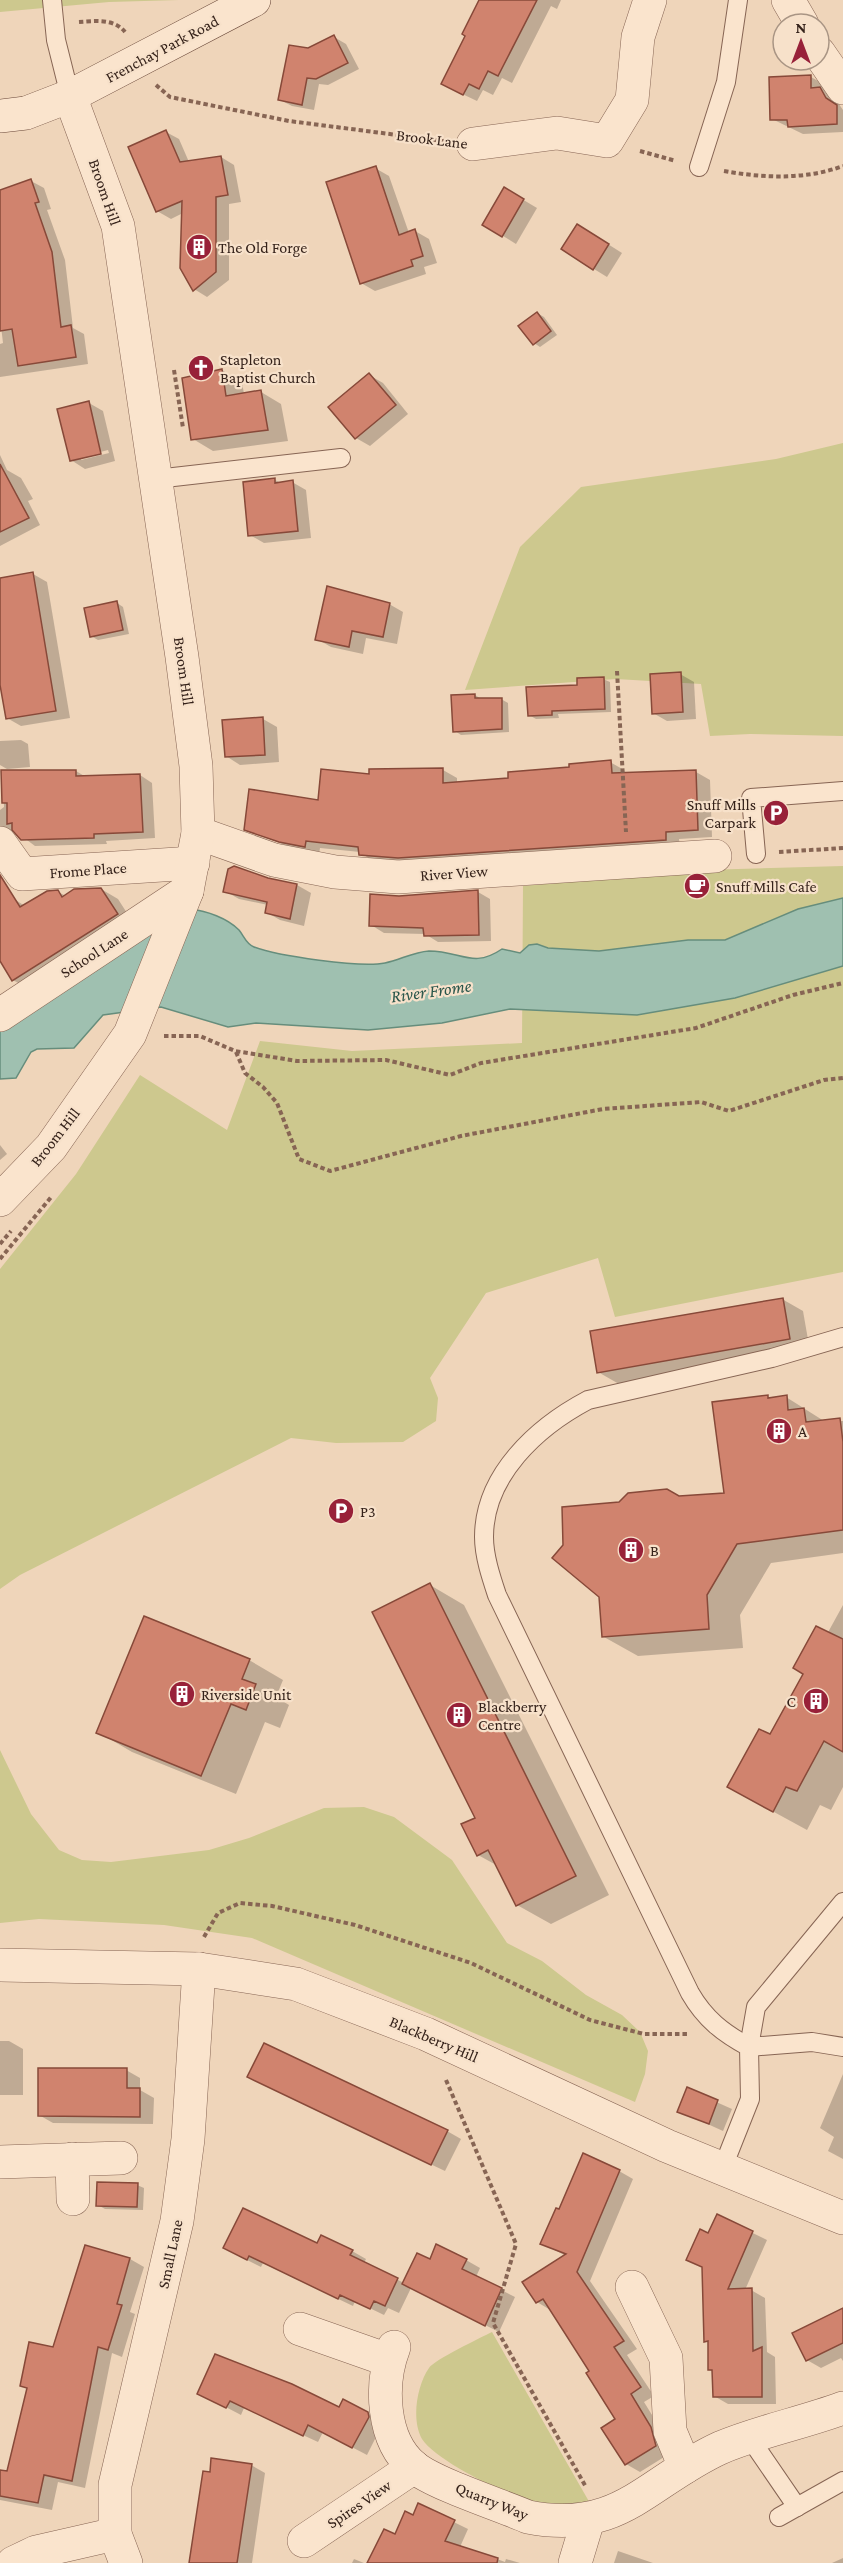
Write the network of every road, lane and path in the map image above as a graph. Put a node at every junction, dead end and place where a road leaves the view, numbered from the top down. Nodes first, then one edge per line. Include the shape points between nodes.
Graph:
1 (52, 0) edge
2 (254, 0) edge
3 (650, 0) edge
4 (738, 0) edge
5 (69, 23) dead end
6 (127, 34) dead end
7 (831, 70) edge
8 (151, 81) dead end
9 (843, 88) edge
10 (70, 96) junction
11 (0, 116) edge
12 (473, 144) joint
13 (699, 167) dead end
14 (341, 458) dead end
15 (156, 479) junction
16 (617, 671) dead end
17 (843, 791) edge
18 (0, 843) edge
19 (756, 854) dead end
20 (715, 856) dead end
21 (627, 861) junction
22 (190, 874) junction
23 (843, 983) edge
24 (0, 1014) edge
25 (133, 1029) junction
26 (236, 1051) junction
27 (843, 1078) edge
28 (0, 1200) edge
29 (843, 1337) edge
30 (843, 1902) edge
31 (0, 1965) edge
32 (198, 1969) junction
33 (426, 2034) junction
34 (725, 2034) junction
35 (749, 2047) junction
36 (843, 2047) edge
37 (121, 2158) dead end
38 (72, 2159) junction
39 (0, 2162) edge
40 (723, 2167) junction
41 (73, 2199) dead end
42 (843, 2218) edge
43 (632, 2287) dead end
44 (300, 2329) dead end
45 (843, 2408) edge
46 (749, 2437) junction
47 (414, 2467) junction
48 (685, 2467) junction
49 (843, 2481) edge
50 (797, 2507) junction
51 (779, 2517) dead end
52 (595, 2518) junction
53 (304, 2541) dead end
54 (121, 2548) edge
55 (13, 2563) edge
56 (575, 2563) edge

1 - 10 lane via 56,40
2 - 10 street, Frenchay Park Road
3 - 12 street, Brook Lane via 638,37 632,100 607,141 557,133
4 - 13 lane via 726,82
5 - 6 path via 107,21
7 - 9 street
8 - 12 path, Brook Lane via 170,97 289,121
10 - 11 street, Frenchay Park Road via 26,113
10 - 15 street, Broom Hill via 118,226
14 - 15 lane
15 - 22 street, Broom Hill via 195,755
16 - 21 path
17 - 19 lane via 751,798
18 - 22 street, Frome Place via 22,874
20 - 21 street, River View
21 - 22 street, River View via 398,877 335,872 274,860 226,845
22 - 24 street, School Lane
22 - 25 street, Broom Hill
23 - 26 path via 793,995 696,1028 481,1063 450,1075 386,1059 297,1061
25 - 26 path via 200,1036
25 - 28 street, Broom Hill via 51,1147
26 - 27 path via 245,1073 277,1103 299,1159 330,1171 461,1136 603,1109 701,1102 729,1111 824,1080
29 - 34 lane via 772,1358 588,1400 568,1410 523,1449 499,1481 486,1516 485,1547 497,1595 690,1993 699,2010
30 - 35 lane via 756,2007
31 - 32 street, Blackberry Hill
32 - 33 street, Blackberry Hill via 296,1984
32 - 34 path via 200,1944 218,1913 240,1903 272,1906 355,1925 471,1963 590,2020 644,2034
32 - 54 street, Small Lane via 188,2139 180,2198 169,2261 116,2475
33 - 40 street, Blackberry Hill via 667,2146
33 - 52 path via 516,2244 493,2323
34 - 35 lane
35 - 36 lane via 790,2042
35 - 40 lane via 750,2099
37 - 38 street
38 - 39 street
38 - 41 street
40 - 42 street, Blackberry Hill
43 - 48 street via 666,2358 670,2431
44 - 47 street via 391,2353 385,2390 388,2418 399,2446
45 - 46 street, Quarry Way
46 - 48 street, Quarry Way
46 - 50 lane
47 - 52 street, Quarry Way via 528,2517
47 - 53 street, Spires View
48 - 52 street, Quarry Way via 636,2502
49 - 50 lane
50 - 51 lane
52 - 56 street
54 - 55 street via 36,2552

